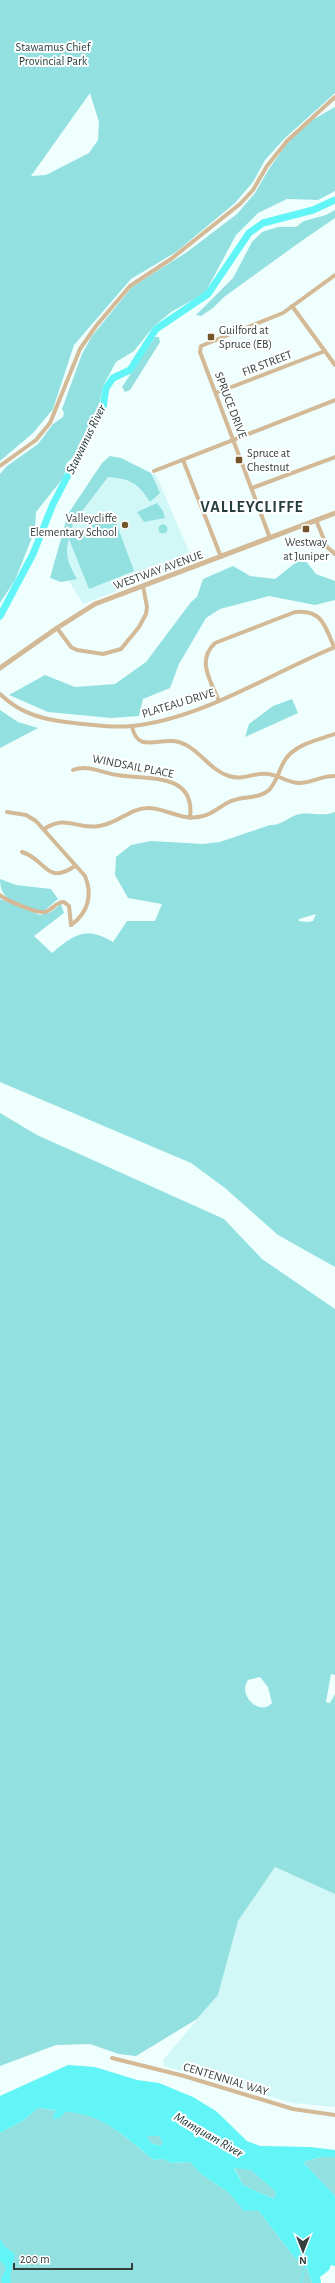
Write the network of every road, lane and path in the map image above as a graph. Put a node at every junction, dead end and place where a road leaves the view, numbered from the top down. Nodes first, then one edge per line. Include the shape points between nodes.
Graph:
1 (335, 97) edge
2 (335, 275) edge
3 (292, 306) junction
4 (325, 351) junction
5 (335, 365) edge
6 (216, 393) junction
7 (335, 400) edge
8 (233, 440) junction
9 (335, 457) edge
10 (183, 460) junction
11 (0, 466) edge
12 (154, 471) dead end
13 (252, 488) junction
14 (335, 513) edge
15 (316, 520) junction
16 (270, 538) junction
17 (335, 554) edge
18 (221, 557) junction
19 (143, 586) junction
20 (57, 628) junction
21 (335, 647) edge
22 (0, 668) edge
23 (0, 694) edge
24 (219, 701) junction
25 (132, 726) junction
26 (335, 734) edge
27 (72, 770) dead end
28 (335, 776) edge
29 (277, 777) junction
30 (7, 812) dead end
31 (190, 818) junction
32 (44, 829) junction
33 (22, 852) dead end
34 (76, 866) junction
35 (0, 895) edge
36 (112, 2058) dead end
37 (335, 2115) edge

1 - 11 street via 287,141 267,166 253,190 235,209 172,259 130,286 80,349 50,424 36,440
2 - 3 street
3 - 4 street
3 - 6 street, SPRUCE DRIVE via 279,315 201,346 200,352
4 - 5 street
4 - 6 street, FIR STREET
6 - 8 street, SPRUCE DRIVE
7 - 8 street
8 - 10 street
8 - 13 street, SPRUCE DRIVE
9 - 13 street
10 - 12 street
10 - 18 street
13 - 16 street, SPRUCE DRIVE
14 - 15 street, WESTWAY AVENUE
15 - 16 street, WESTWAY AVENUE
15 - 17 street via 327,547
16 - 18 street, WESTWAY AVENUE
18 - 19 street, WESTWAY AVENUE
19 - 20 street, WESTWAY AVENUE via 95,604
19 - 20 street via 146,614 139,628 121,649 103,654 78,650 71,647
20 - 22 street, WESTWAY AVENUE
21 - 24 street, PLATEAU DRIVE
21 - 24 street via 322,620 304,611 295,612 215,643 208,649 204,664
23 - 25 street, PLATEAU DRIVE via 24,712 43,718 90,725
24 - 25 street, PLATEAU DRIVE via 164,720
25 - 29 street via 134,734 143,742 171,740 188,745 228,776 244,778 266,773
26 - 29 street via 294,751 285,760
27 - 31 street, WINDSAIL PLACE via 88,768 118,776 170,781 181,787 187,795
28 - 29 street via 300,783
29 - 31 street via 264,794 236,799 212,813
30 - 32 street via 26,815
31 - 32 street via 144,808 133,810 106,825 92,827 64,821
32 - 34 street
33 - 34 street via 31,855 46,870 54,874 65,873
34 - 35 street via 89,885 89,902 77,920 71,924 69,906 64,902 58,902 50,910 40,913
36 - 37 street, CENTENNIAL WAY via 184,2076 293,2109

